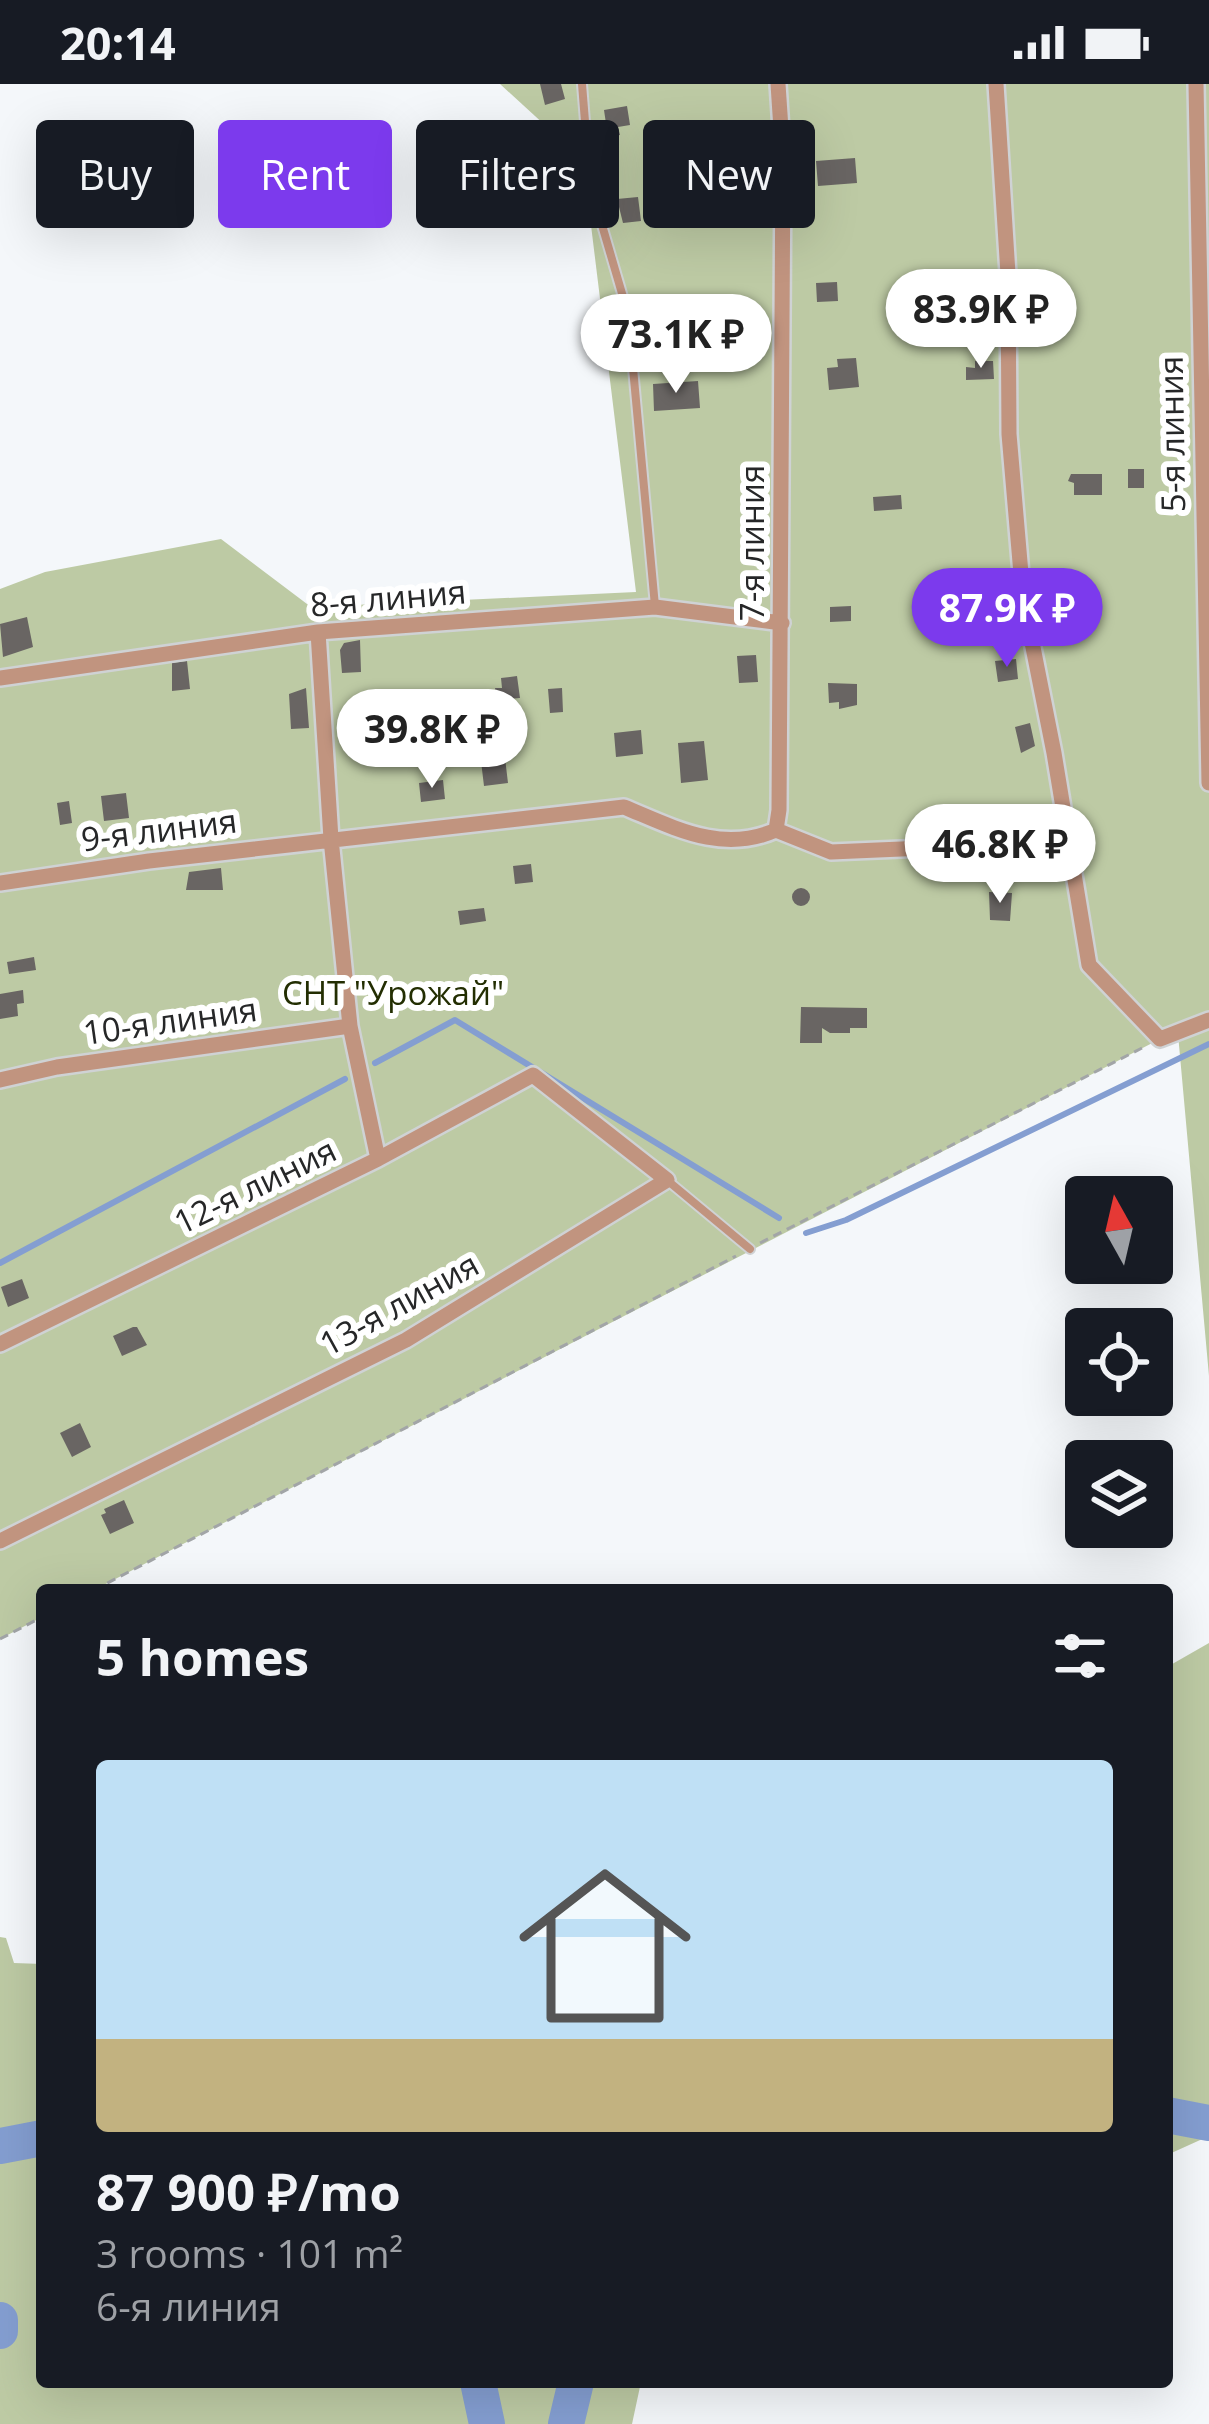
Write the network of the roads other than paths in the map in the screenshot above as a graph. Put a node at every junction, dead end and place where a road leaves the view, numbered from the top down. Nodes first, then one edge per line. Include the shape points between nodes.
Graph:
1 (582, 84) edge
2 (778, 84) edge
3 (996, 84) edge
4 (1196, 84) edge
5 (655, 608) junction
6 (782, 623) junction
7 (318, 632) junction
8 (0, 678) edge
9 (1209, 783) edge
10 (776, 830) junction
11 (331, 839) junction
12 (1073, 867) junction
13 (0, 883) edge
14 (1209, 1020) edge
15 (350, 1026) junction
16 (0, 1080) edge
17 (378, 1159) junction
18 (667, 1180) junction
19 (750, 1249) road end
20 (0, 1344) edge
21 (0, 1541) edge

1 - 5 lane via 590,184 628,314
2 - 6 street, 7-я линия
3 - 12 street via 1023,598
4 - 9 street, 5-я линия
5 - 6 street, 8-я линия
5 - 7 street, 8-я линия
6 - 10 street, 7-я линия
7 - 8 street, 8-я линия
7 - 11 street
10 - 11 street, 9-я линия via 750,842 690,835 624,807
10 - 12 street via 831,852 948,847
11 - 13 street, 9-я линия
11 - 15 street
12 - 14 street via 1088,965 1160,1039
15 - 16 street, 10-я линия
15 - 17 street
17 - 18 street, 12-я линия via 533,1075
17 - 20 street, 12-я линия
18 - 19 lane
18 - 21 street, 13-я линия via 406,1340

